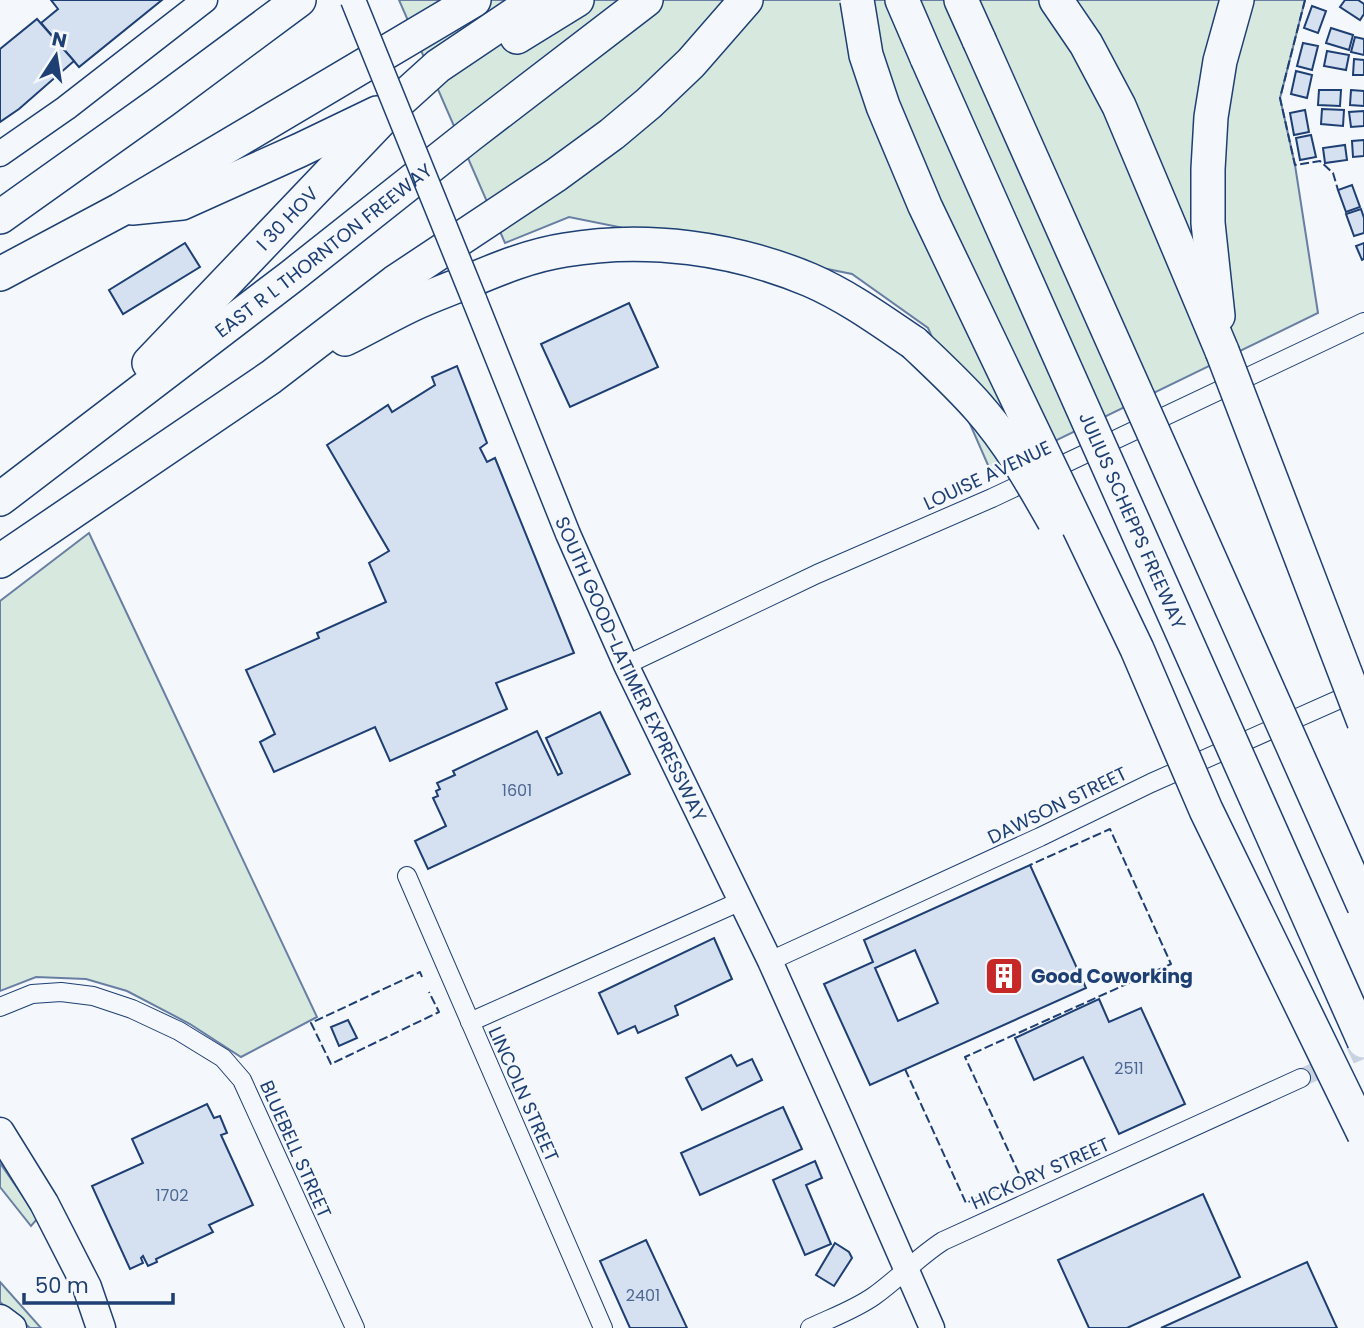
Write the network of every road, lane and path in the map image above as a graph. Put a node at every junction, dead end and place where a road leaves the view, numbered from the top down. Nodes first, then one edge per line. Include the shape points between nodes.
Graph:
1 (205, 0) edge
2 (270, 0) edge
3 (299, 0) edge
4 (353, 0) edge
5 (474, 0) edge
6 (536, 0) edge
7 (577, 0) edge
8 (646, 0) edge
9 (746, 0) edge
10 (856, 0) edge
11 (902, 0) edge
12 (961, 0) edge
13 (1056, 0) edge
14 (1237, 0) edge
15 (163, 101) junction
16 (396, 104) junction
17 (0, 154) edge
18 (120, 210) junction
19 (0, 217) edge
20 (0, 274) edge
21 (1364, 322) edge
22 (1222, 351) junction
23 (271, 377) junction
24 (61, 451) junction
25 (0, 499) edge
26 (0, 561) edge
27 (626, 665) junction
28 (1364, 688) edge
29 (1364, 722) edge
30 (1206, 810) junction
31 (407, 876) dead end
32 (741, 901) junction
33 (1364, 906) edge
34 (770, 961) junction
35 (0, 1007) edge
36 (470, 1022) junction
37 (1364, 1041) edge
38 (1301, 1078) tunnel mouth
39 (0, 1132) edge
40 (1364, 1134) edge
41 (907, 1270) junction
42 (0, 1318) edge
43 (100, 1327) edge
44 (12, 1328) edge
45 (355, 1328) edge
46 (603, 1328) edge
47 (810, 1328) edge
48 (932, 1328) edge

1 - 17 main road
2 - 15 highway
3 - 15 highway
4 - 27 main road, SOUTH GOOD-LATIMER EXPRESSWAY, bridge via 568,534
5 - 18 highway
6 - 16 highway, I 30 HOV via 438,66
7 - 16 highway, I 30 HOV
8 - 24 highway, EAST R L THORNTON FREEWAY
9 - 23 highway via 691,63 612,134 395,282
10 - 30 highway, bridge via 866,55 902,155 1137,649
11 - 37 highway, JULIUS SCHEPPS FREEWAY, bridge
12 - 33 highway, bridge
13 - 22 highway via 1119,106
14 - 22 highway via 1220,61 1208,169 1208,223
15 - 19 highway
16 - 18 highway, I 30 HOV via 182,203
16 - 24 highway, I 30 HOV
18 - 20 highway
21 - 27 street, LOUISE AVENUE
22 - 29 highway, bridge
23 - 26 highway
23 - 30 highway, bridge via 411,305 506,265 564,250 615,244 675,246 760,262 810,280 914,343 981,409 1012,451 1060,533 1120,656
24 - 25 highway, EAST R L THORNTON FREEWAY
27 - 32 main road, SOUTH GOOD-LATIMER EXPRESSWAY
28 - 34 street, DAWSON STREET
30 - 40 highway, bridge
31 - 36 street, LINCOLN STREET
32 - 34 main road, SOUTH GOOD-LATIMER EXPRESSWAY
32 - 36 street
34 - 41 main road, SOUTH GOOD-LATIMER EXPRESSWAY
35 - 45 street, BLUEBELL STREET via 32,994 93,996 179,1031 223,1058 242,1080
36 - 46 street, LINCOLN STREET
38 - 41 street, HICKORY STREET via 943,1241
39 - 43 main road via 44,1203 87,1287
41 - 47 street, HICKORY STREET via 854,1308
41 - 48 main road, SOUTH GOOD-LATIMER EXPRESSWAY
42 - 44 main road

